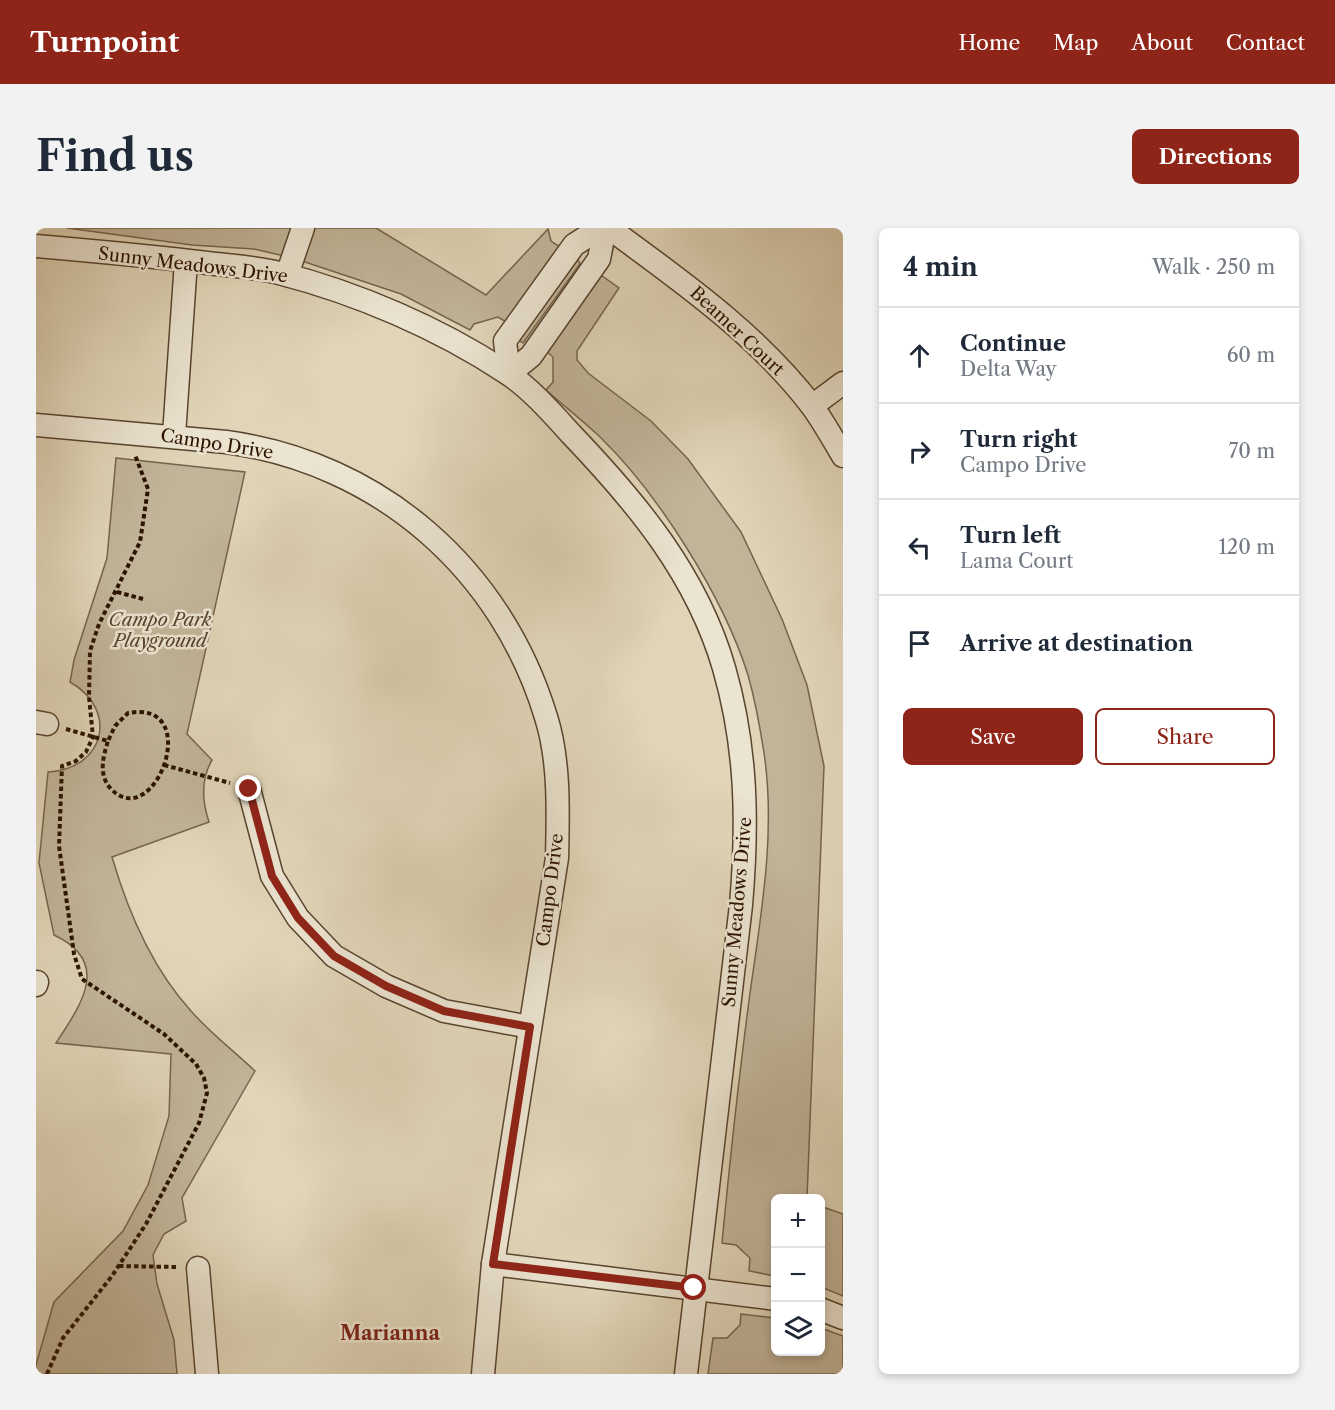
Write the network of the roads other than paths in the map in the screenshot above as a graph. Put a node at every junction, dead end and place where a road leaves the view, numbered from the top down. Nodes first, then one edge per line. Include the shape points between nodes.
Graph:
1 (303, 228) edge
2 (602, 228) edge
3 (609, 228) edge
4 (36, 246) edge
5 (186, 261) junction
6 (287, 275) junction
7 (509, 374) junction
8 (843, 383) edge
9 (812, 406) junction
10 (36, 426) edge
11 (174, 435) junction
12 (843, 456) edge
13 (249, 789) road end
14 (530, 1027) junction
15 (493, 1264) junction
16 (198, 1268) road end
17 (694, 1288) junction
18 (771, 1298) edge
19 (825, 1311) edge
20 (843, 1318) edge
21 (207, 1374) edge
22 (483, 1374) edge
23 (686, 1374) edge

1 - 6 street
2 - 7 street via 574,245 505,340
3 - 9 street, Beamer Court via 696,292 767,355
4 - 5 street, Sunny Meadows Drive
5 - 6 street, Sunny Meadows Drive
5 - 11 street
6 - 7 street, Sunny Meadows Drive via 368,302
7 - 17 street, Sunny Meadows Drive via 624,489 656,530 706,618 724,669 744,771 747,832
8 - 9 street
9 - 12 street, Beamer Court
10 - 11 street, Campo Drive
11 - 14 street, Campo Drive via 255,446 315,463 367,488 436,537 484,591 519,648 547,719 558,795 557,858
13 - 14 street via 272,876 298,918 334,956 386,986 444,1011
14 - 15 street, Campo Drive
15 - 17 street
15 - 22 street, Campo Drive
16 - 21 street
17 - 18 street
17 - 23 street, Sunny Meadows Drive
19 - 20 street

